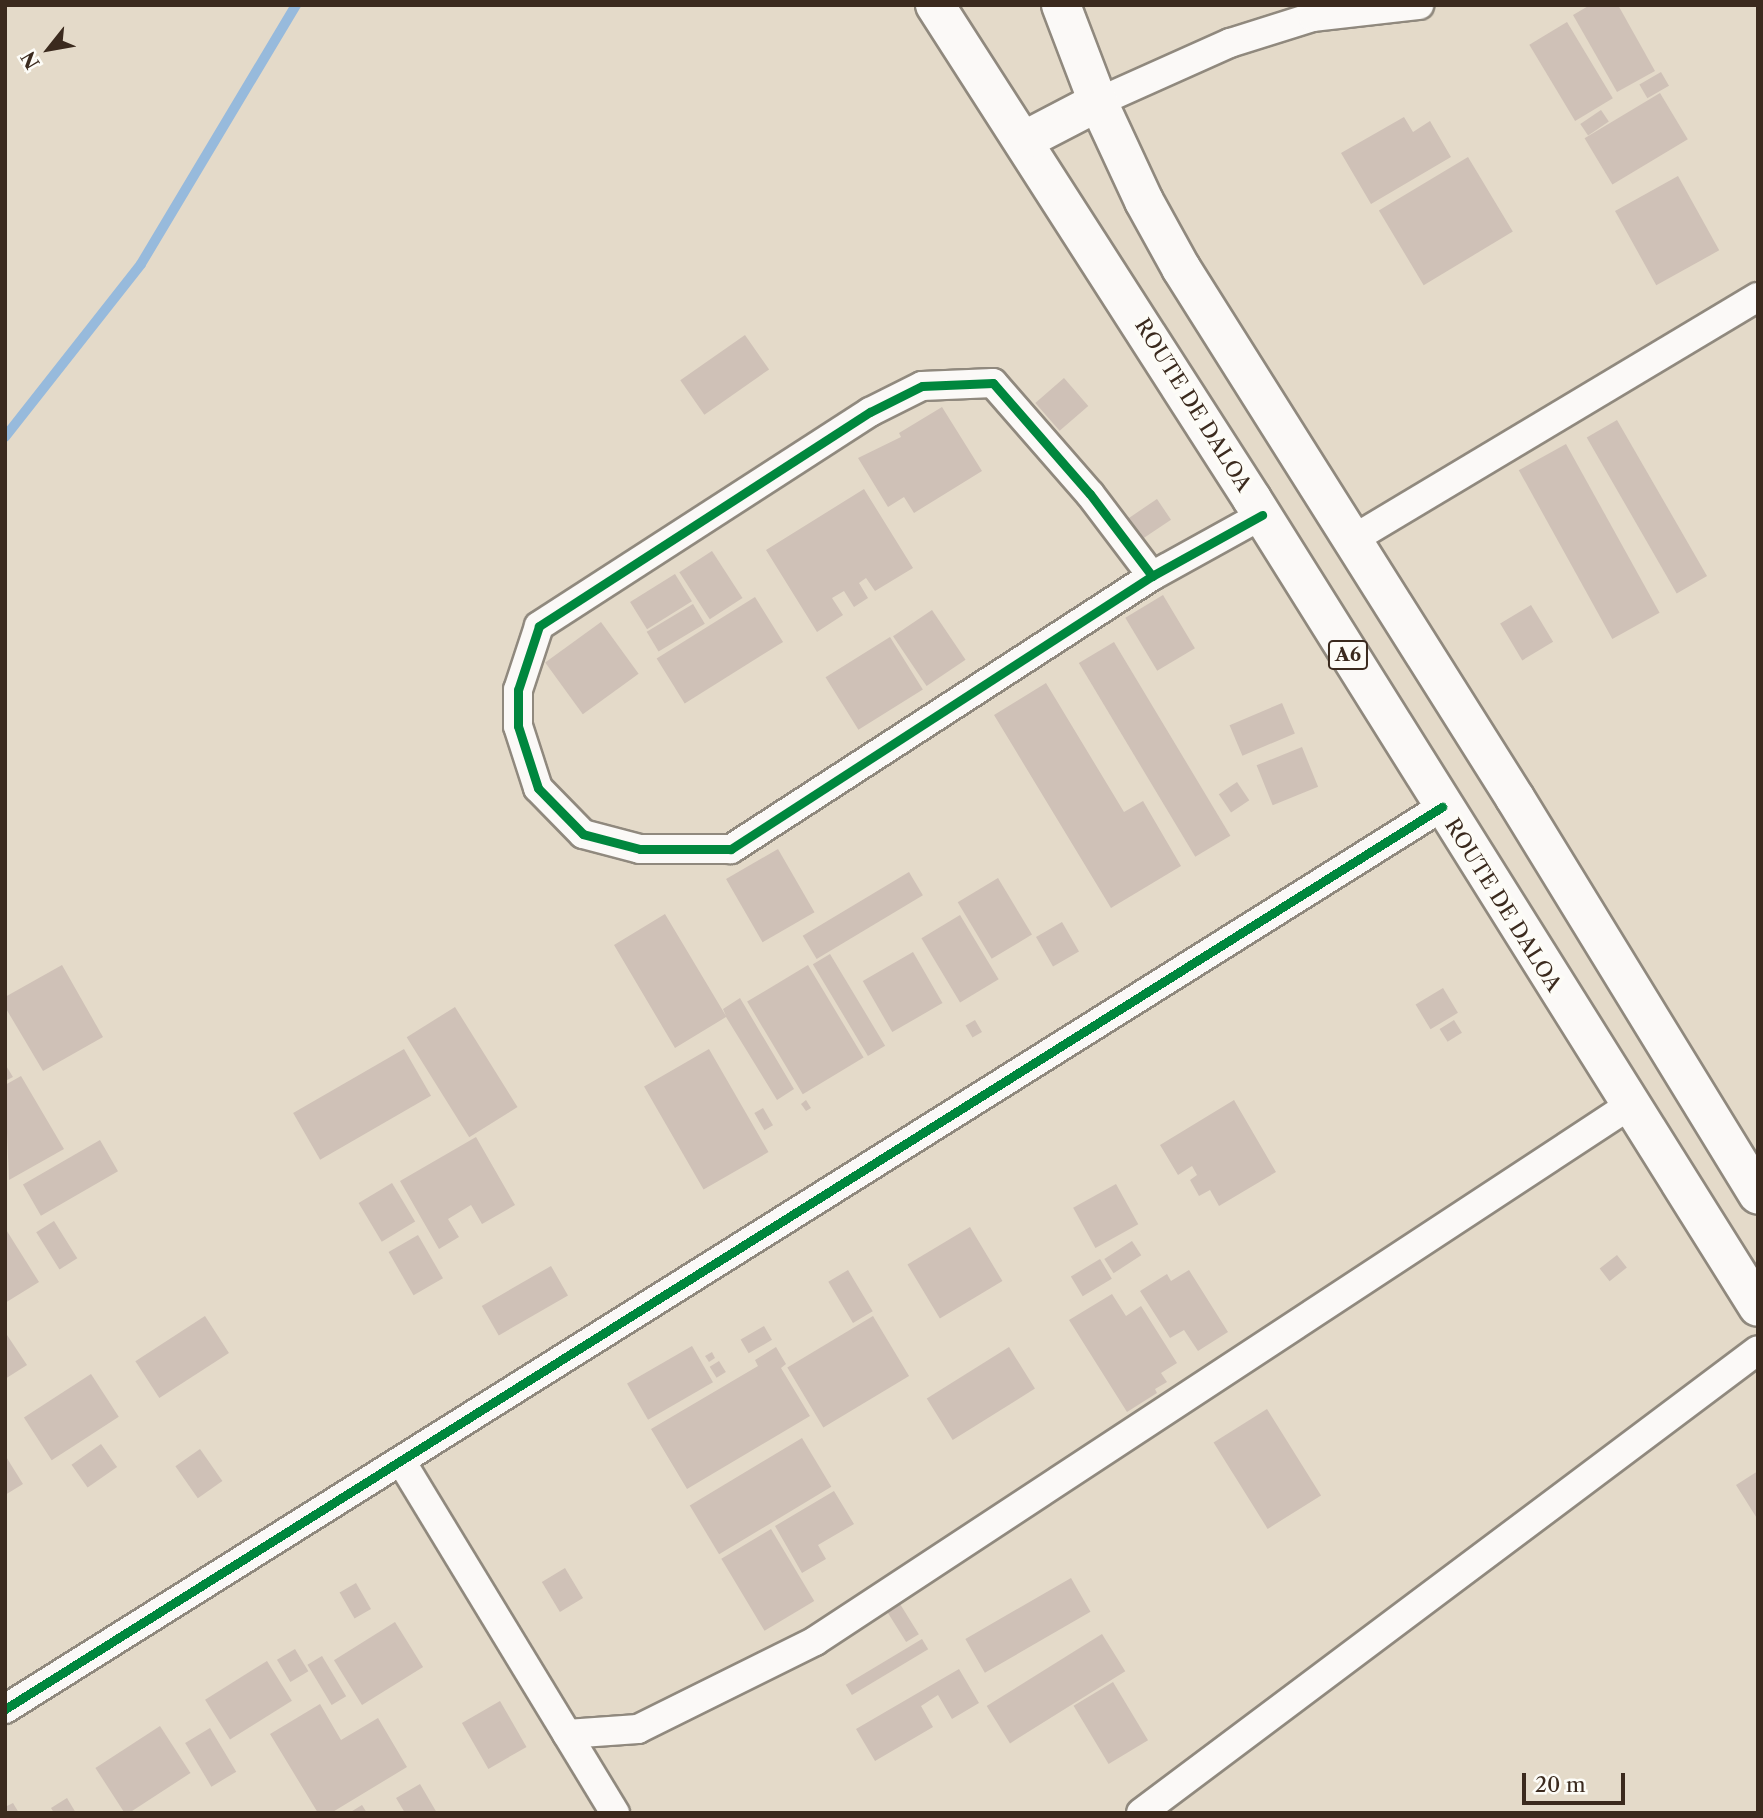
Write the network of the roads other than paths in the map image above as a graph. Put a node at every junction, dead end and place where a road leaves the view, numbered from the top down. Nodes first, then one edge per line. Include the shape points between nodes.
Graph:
1 (935, 5) edge
2 (1061, 5) edge
3 (1419, 5) edge
4 (1098, 102) junction
5 (1024, 139) junction
6 (1758, 297) edge
7 (1262, 515) junction
8 (1350, 541) junction
9 (1152, 576) junction
10 (1442, 807) junction
11 (1630, 1105) junction
12 (1758, 1195) edge
13 (1758, 1307) edge
14 (1758, 1350) edge
15 (401, 1461) junction
16 (5, 1709) edge
17 (567, 1734) junction
18 (615, 1813) edge
19 (1141, 1813) edge

1 - 5 highway, ROUTE DE DALOA / A6
2 - 4 highway
3 - 4 street via 1313,17 1230,43
4 - 5 highway
4 - 8 highway via 1181,268
5 - 7 highway, ROUTE DE DALOA / A6
6 - 8 street
7 - 9 street
7 - 10 highway, ROUTE DE DALOA / A6
8 - 12 highway via 1515,798
9 - 9 street via 731,849 640,849 583,834 538,788 518,726 518,690 539,626 870,412 922,386 993,383 1090,494
10 - 11 highway, ROUTE DE DALOA / A6
10 - 15 street
11 - 13 highway, ROUTE DE DALOA / A6
11 - 17 street via 815,1642 638,1728
14 - 19 street
15 - 16 street
15 - 17 street
17 - 18 street

